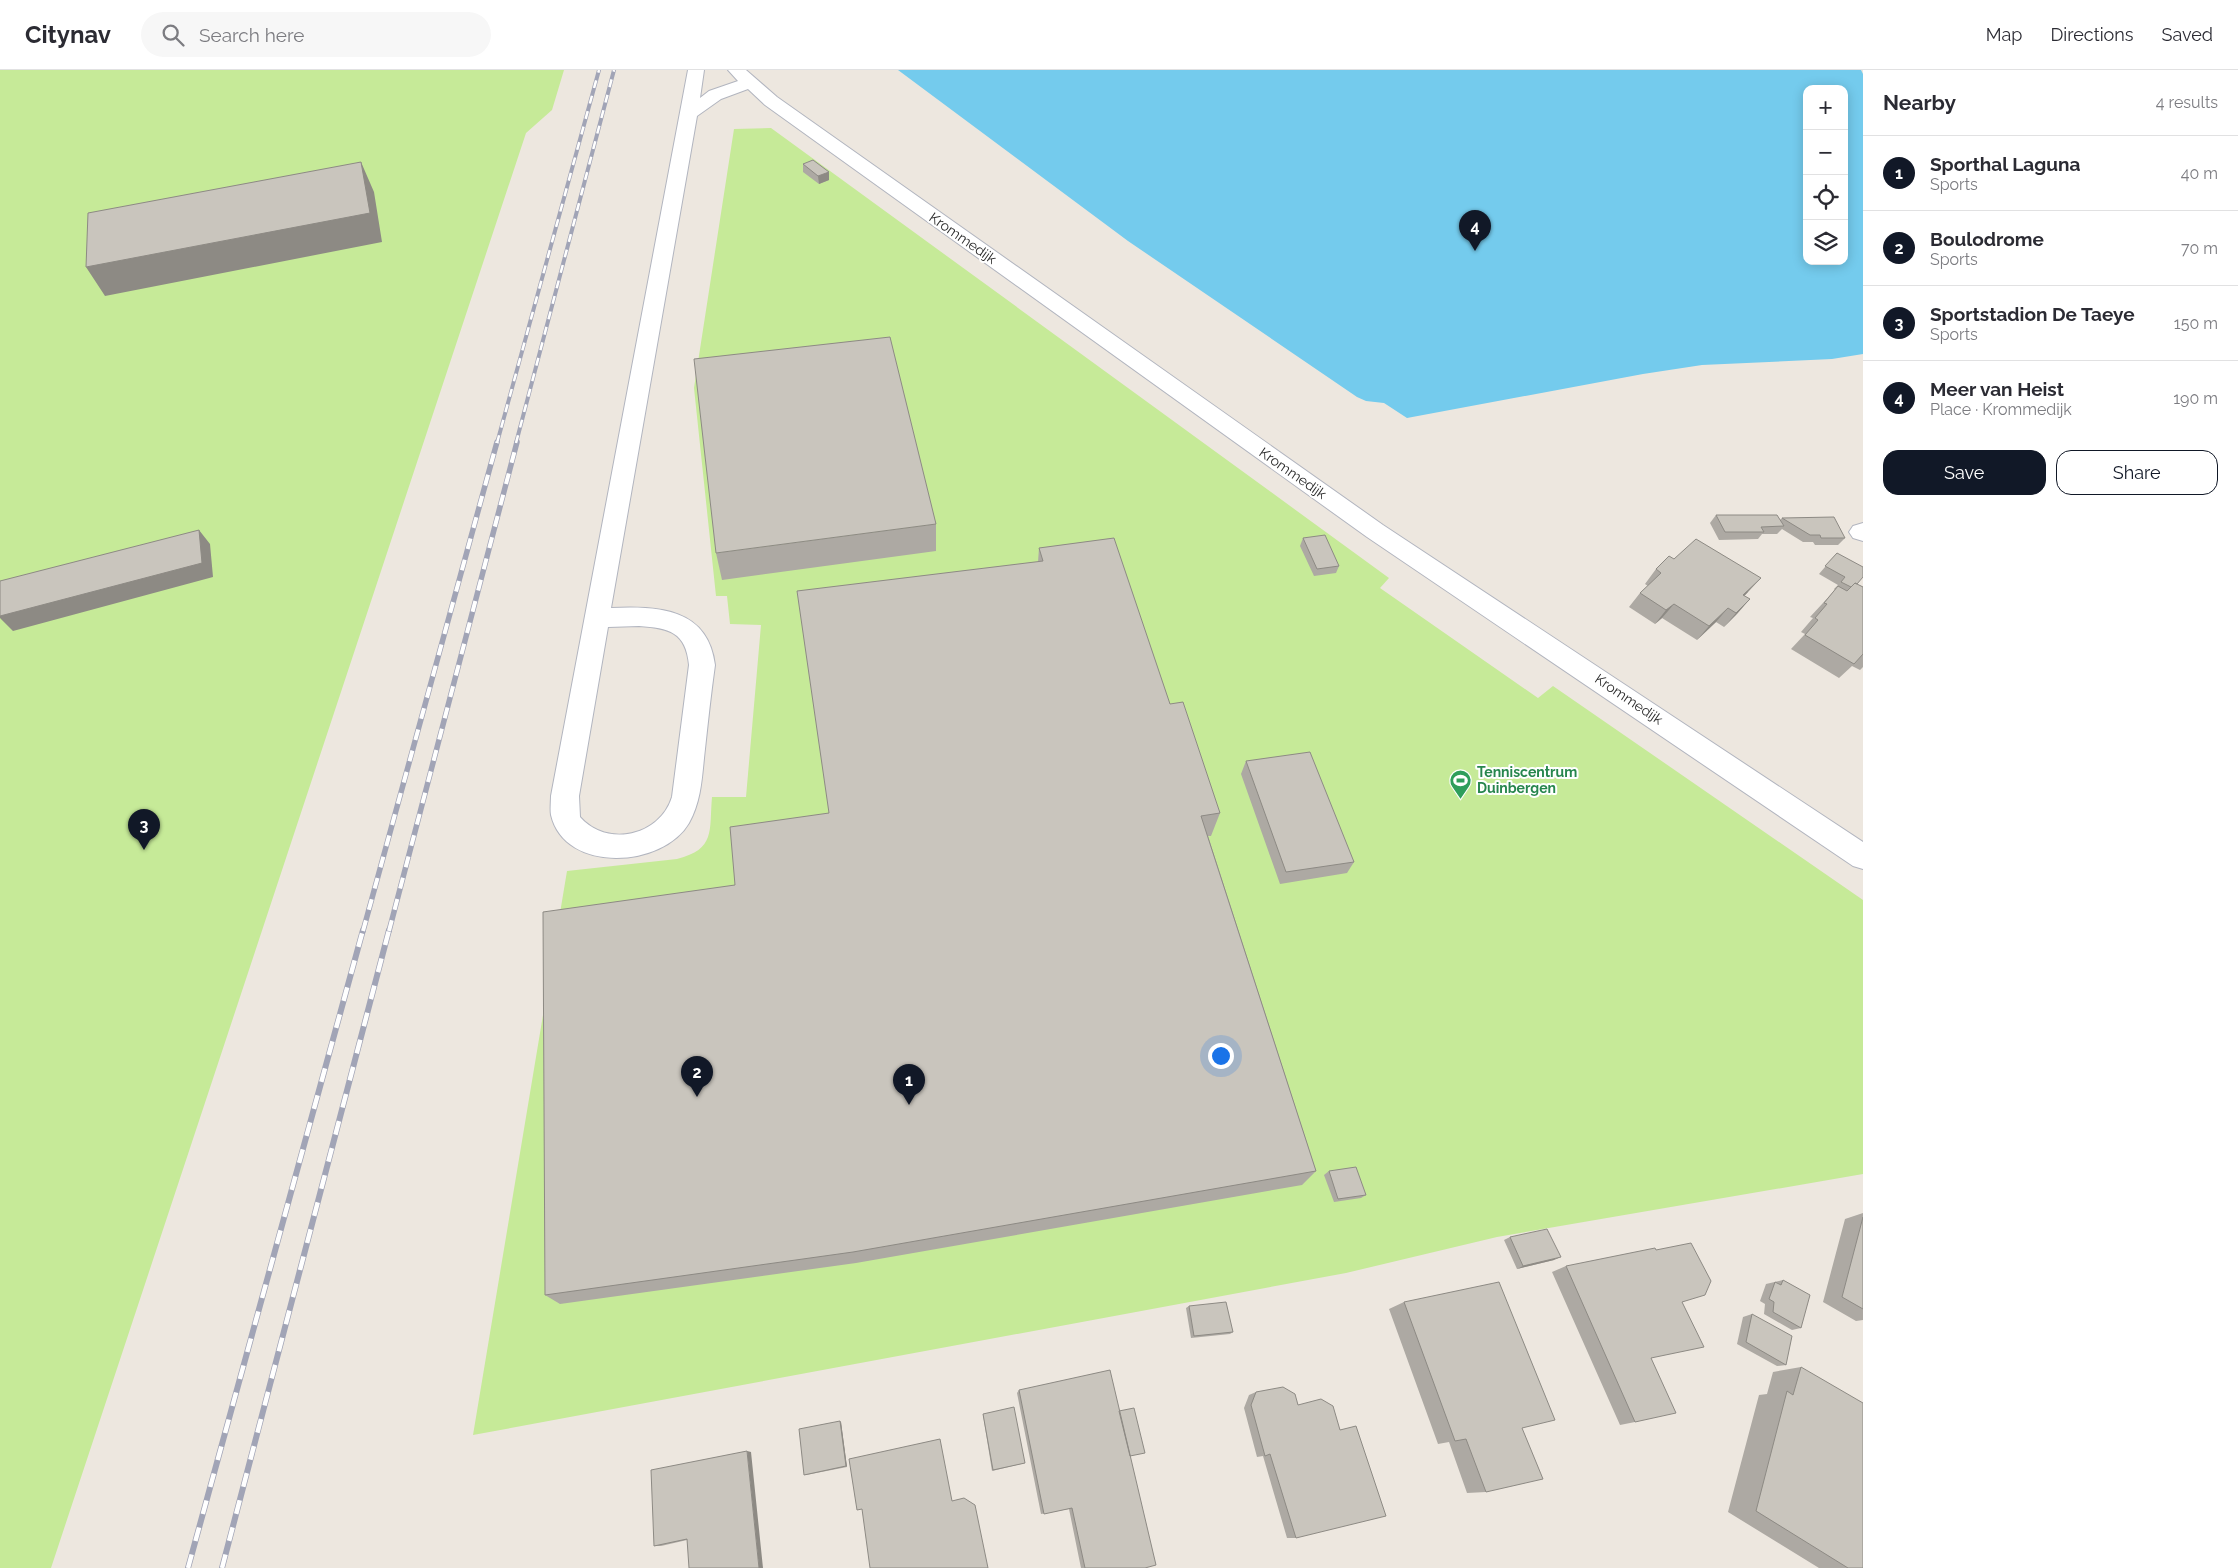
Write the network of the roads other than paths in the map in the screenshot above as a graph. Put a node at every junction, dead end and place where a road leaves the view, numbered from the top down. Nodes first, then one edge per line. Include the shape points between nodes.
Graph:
1 (711, 70) edge
2 (695, 74) edge
3 (742, 77) edge
4 (689, 113) junction
5 (597, 618) junction
6 (1863, 857) edge

1 - 2 street
2 - 4 street
3 - 4 street
3 - 6 street, Krommedijk via 1375,531
4 - 5 street
5 - 5 street via 564,796 565,816 576,832 594,844 616,848 640,844 662,833 678,817 686,797 702,665 700,646 689,631 671,621 650,617

